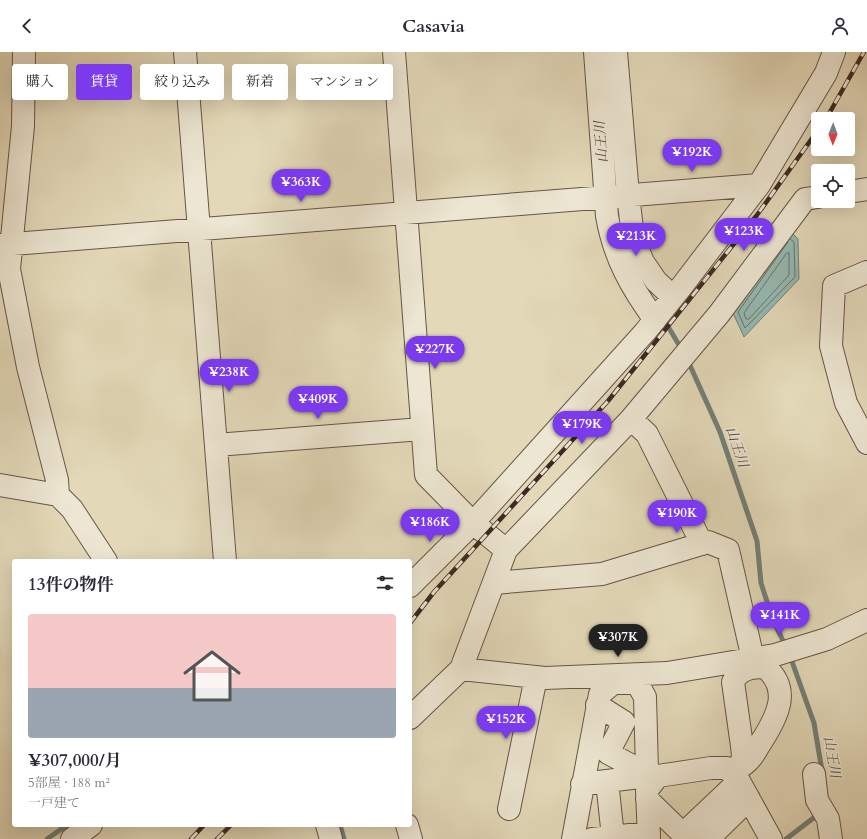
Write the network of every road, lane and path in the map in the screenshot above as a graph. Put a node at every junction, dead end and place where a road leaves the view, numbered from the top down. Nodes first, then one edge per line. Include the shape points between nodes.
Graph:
1 (24, 52) edge
2 (186, 52) edge
3 (394, 52) edge
4 (595, 52) edge
5 (616, 52) edge
6 (834, 52) edge
7 (759, 185) junction
8 (867, 189) edge
9 (855, 191) edge
10 (617, 196) junction
11 (811, 198) edge
12 (406, 212) junction
13 (198, 229) junction
14 (6, 244) edge
15 (867, 272) edge
16 (663, 310) junction
17 (630, 419) junction
18 (422, 429) junction
19 (867, 443) edge
20 (216, 445) junction
21 (0, 485) edge
22 (58, 495) junction
23 (473, 523) junction
24 (702, 544) junction
25 (506, 550) junction
26 (105, 559) edge
27 (225, 559) edge
28 (494, 583) junction
29 (412, 584) edge
30 (867, 620) edge
31 (753, 659) junction
32 (461, 669) junction
33 (536, 677) junction
34 (617, 679) junction
35 (598, 705) junction
36 (412, 716) edge
37 (814, 774) dead end
38 (740, 780) junction
39 (607, 781) junction
40 (582, 784) junction
41 (643, 784) junction
42 (509, 809) dead end
43 (88, 827) edge
44 (328, 827) edge
45 (408, 827) edge
46 (643, 836) edge
47 (686, 836) edge
48 (604, 838) edge
49 (72, 839) edge
50 (331, 839) edge
51 (411, 839) edge
52 (573, 839) edge
53 (708, 839) edge
54 (771, 839) edge
55 (831, 839) edge

1 - 14 street via 23,126
2 - 13 street
3 - 12 street
4 - 10 street
5 - 10 street
6 - 7 street via 826,72
7 - 10 street
7 - 16 street
8 - 9 street
10 - 12 street
10 - 16 street via 643,262 656,281
10 - 16 street via 610,231 620,263 634,290
11 - 17 street via 805,199 719,314
12 - 13 street
12 - 18 street
13 - 14 street
13 - 20 street
14 - 22 street via 28,367 57,480
15 - 19 street via 834,286 831,346 846,403
16 - 23 street
17 - 24 street via 647,434
17 - 25 street
18 - 20 street
18 - 23 street via 426,475
20 - 27 street
21 - 22 street
22 - 26 street via 72,509
23 - 25 street
23 - 29 street
24 - 28 street via 602,574
24 - 31 street via 708,542 728,550
25 - 28 street
28 - 32 street
30 - 31 street via 827,639
31 - 34 street
32 - 33 street
32 - 36 street
33 - 34 street
33 - 42 street
34 - 35 street via 600,694
34 - 41 street via 637,683 645,697 647,771
35 - 40 street
35 - 41 street via 624,722 608,753 636,768
37 - 55 street via 817,800 823,809
38 - 41 street via 727,768 711,768 658,776
38 - 47 street
38 - 53 street
38 - 54 street
39 - 40 street
39 - 41 street
39 - 48 street
40 - 52 street
41 - 46 street
41 - 47 street
43 - 49 street
44 - 50 street
45 - 51 street
46 - 48 street

